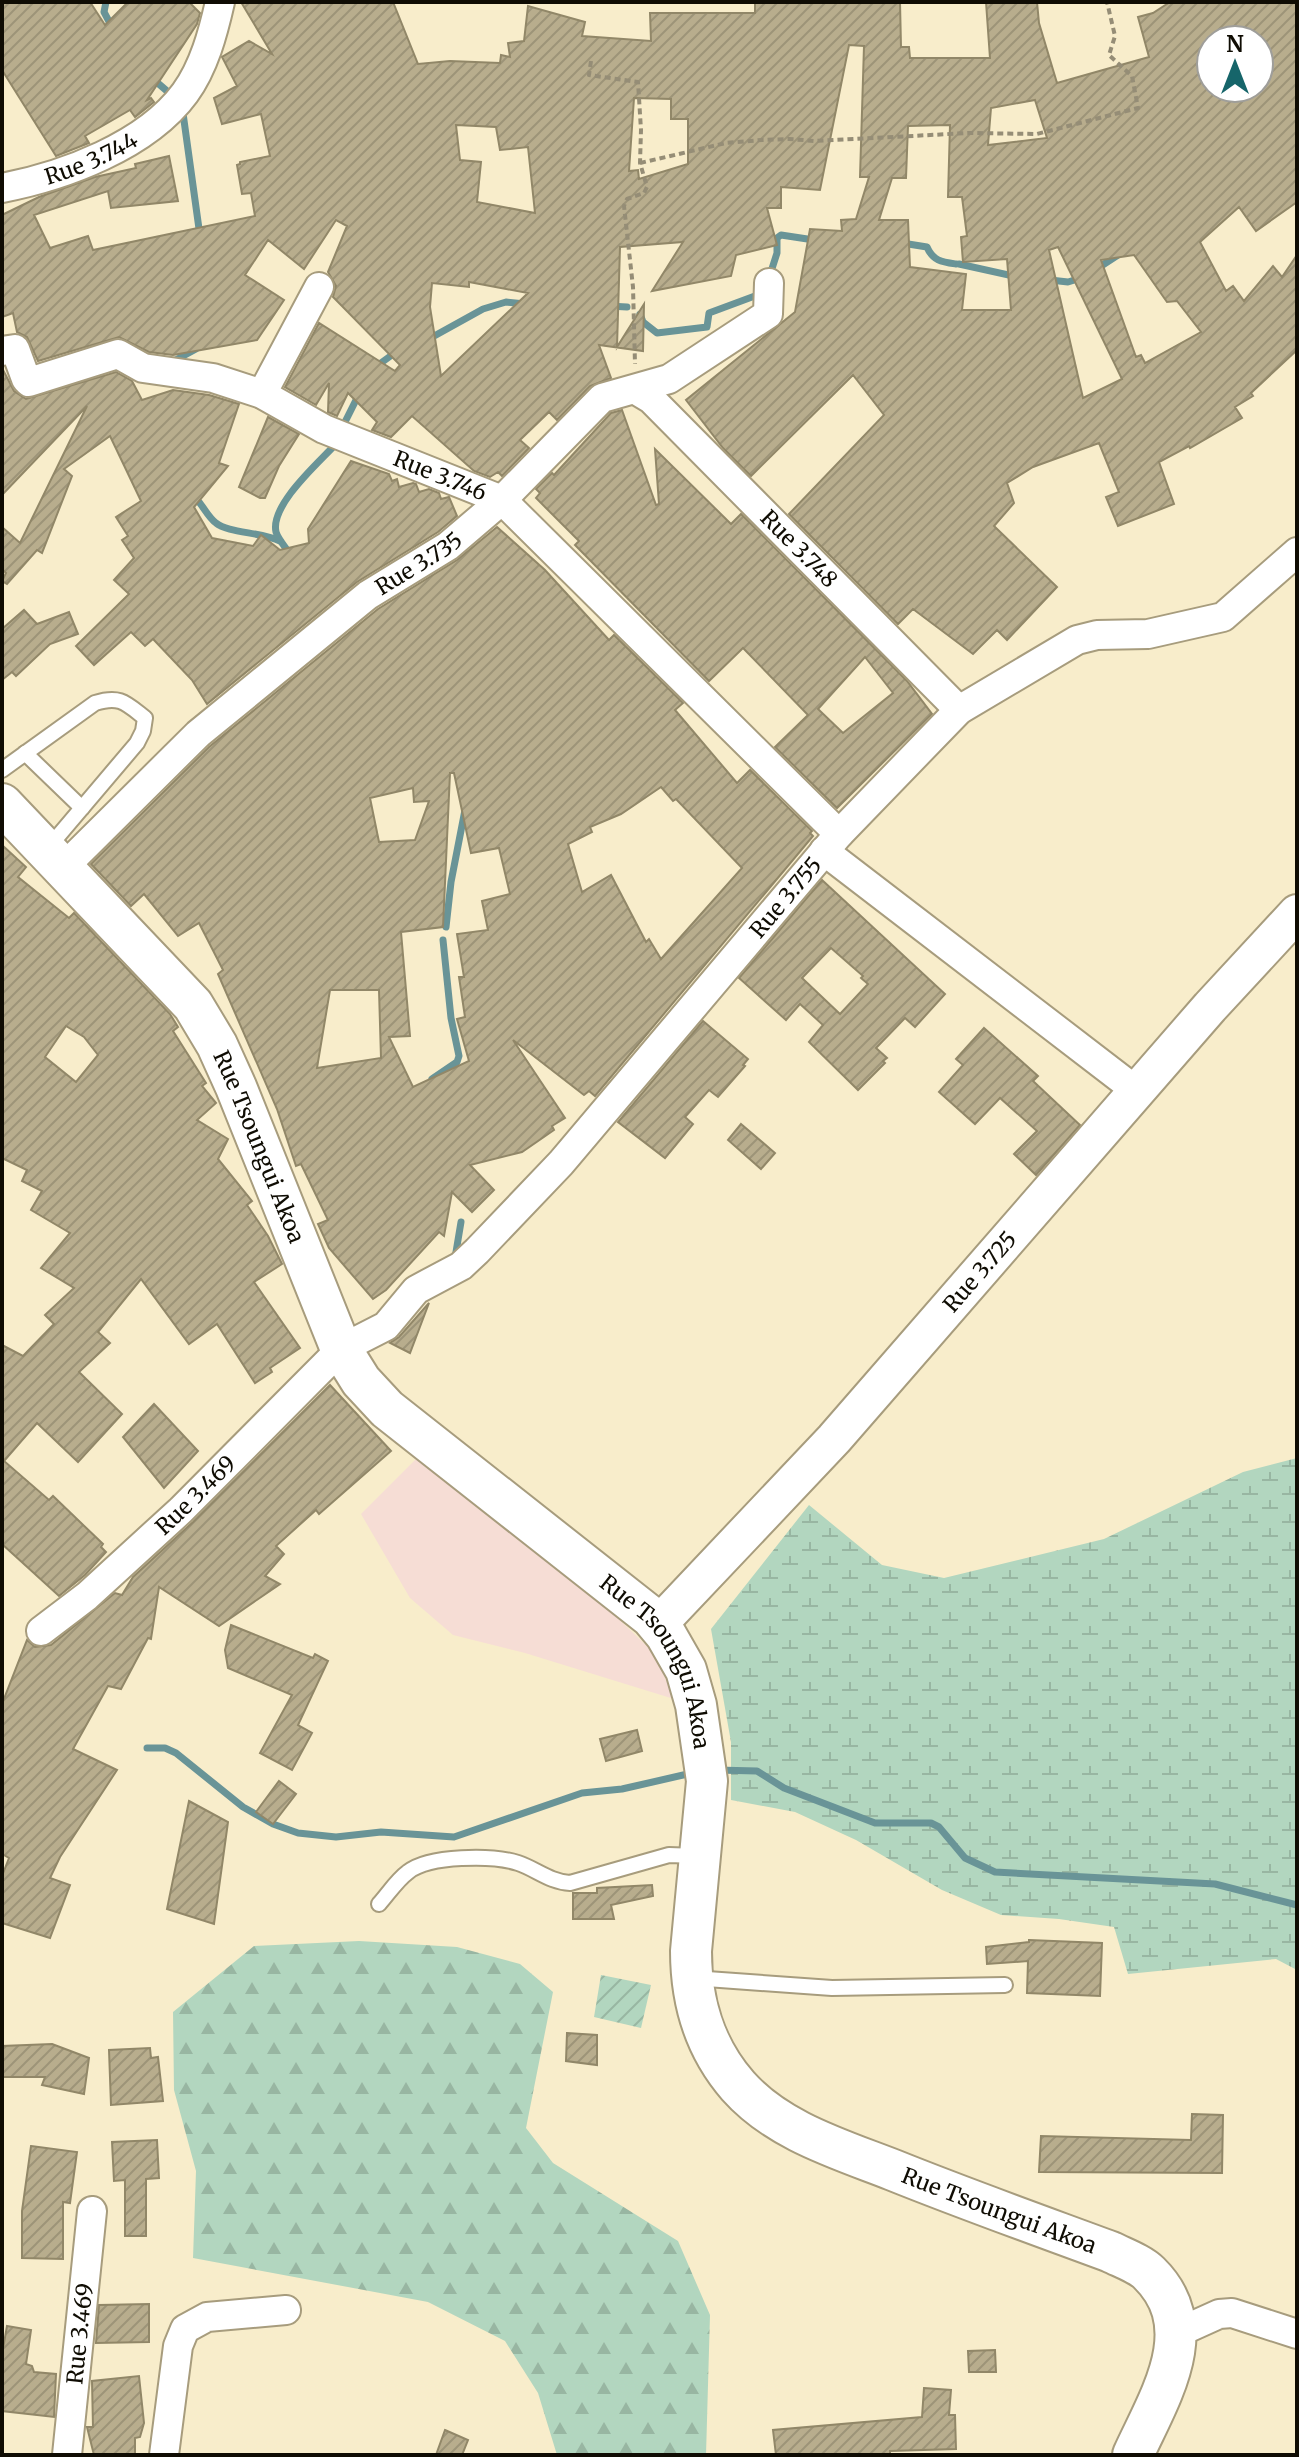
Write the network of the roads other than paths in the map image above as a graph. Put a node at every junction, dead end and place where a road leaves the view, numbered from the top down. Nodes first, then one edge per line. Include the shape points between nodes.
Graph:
1 (220, 2) edge
2 (2, 188) edge
3 (769, 283) dead end
4 (319, 287) dead end
5 (2, 351) edge
6 (636, 390) junction
7 (262, 394) junction
8 (502, 500) junction
9 (1297, 552) edge
10 (959, 710) junction
11 (25, 753) junction
12 (2, 770) edge
13 (2, 804) edge
14 (82, 808) junction
15 (832, 842) junction
16 (55, 858) junction
17 (1297, 913) edge
18 (1138, 1092) junction
19 (341, 1349) junction
20 (658, 1625) junction
21 (41, 1631) dead end
22 (700, 1856) junction
23 (379, 1904) dead end
24 (691, 1978) junction
25 (1005, 1985) dead end
26 (92, 2211) dead end
27 (286, 2310) dead end
28 (1177, 2333) junction
29 (1297, 2334) edge
30 (67, 2455) edge
31 (164, 2455) edge
32 (1133, 2455) edge

1 - 2 street, Rue 3.744 via 209,42 179,100 156,124 78,166
3 - 6 street, Rue 3.735 via 768,314 669,379
4 - 7 street
5 - 7 street, Rue 3.746 via 15,349 29,382 118,354 143,368 213,378
6 - 8 street, Rue 3.735 via 602,398
6 - 10 street, Rue 3.748 via 651,399
7 - 8 street, Rue 3.746 via 324,429
8 - 15 street, Rue 3.746
8 - 16 street, Rue 3.735 via 448,546 368,595
9 - 10 street, Rue 3.755 via 1223,617 1148,634 1077,640
10 - 15 street, Rue 3.755
11 - 12 lane
11 - 14 lane
11 - 14 lane via 110,698 145,718 137,743
13 - 16 main road, Rue Tsoungui Akoa
14 - 16 lane
15 - 18 street, Rue 3.746
15 - 19 street, Rue 3.755 via 561,1163 477,1251 461,1266 416,1290 386,1326
16 - 19 main road, Rue Tsoungui Akoa via 193,1005 217,1045
17 - 18 street, Rue 3.725
18 - 20 street, Rue 3.725 via 834,1439
19 - 20 main road, Rue Tsoungui Akoa via 387,1409
19 - 21 street, Rue 3.469 via 181,1510
20 - 22 main road, Rue Tsoungui Akoa via 686,1670 696,1705 707,1781
22 - 23 lane via 669,1855 570,1883 557,1883 500,1858 430,1861 409,1871
22 - 24 main road, Rue Tsoungui Akoa
24 - 25 lane via 832,1988
24 - 28 main road, Rue Tsoungui Akoa via 706,2039 738,2086 775,2119 1147,2271 1166,2294
26 - 30 street, Rue 3.469
27 - 31 street via 207,2317 185,2329 178,2346
28 - 29 street via 1232,2313
28 - 32 main road, Rue Tsoungui Akoa via 1173,2369

